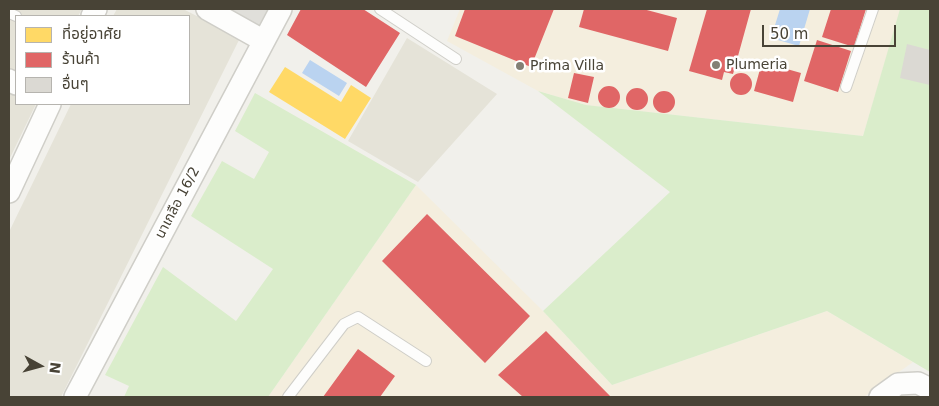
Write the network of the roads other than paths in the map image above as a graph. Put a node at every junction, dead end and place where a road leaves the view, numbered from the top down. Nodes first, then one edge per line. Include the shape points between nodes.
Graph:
1 (207, 9) edge
2 (281, 9) edge
3 (380, 9) edge
4 (873, 9) edge
5 (264, 41) junction
6 (456, 59) dead end
7 (846, 86) dead end
8 (50, 105) edge
9 (9, 192) edge
10 (426, 361) dead end
11 (930, 389) edge
12 (75, 397) edge
13 (288, 397) edge
14 (880, 397) edge

1 - 5 street
2 - 5 street, นาเกลือ 16/2
3 - 6 lane
4 - 7 lane
5 - 12 street, นาเกลือ 16/2
8 - 9 street
10 - 13 lane via 358,317 344,324
11 - 14 street via 918,383 898,384

